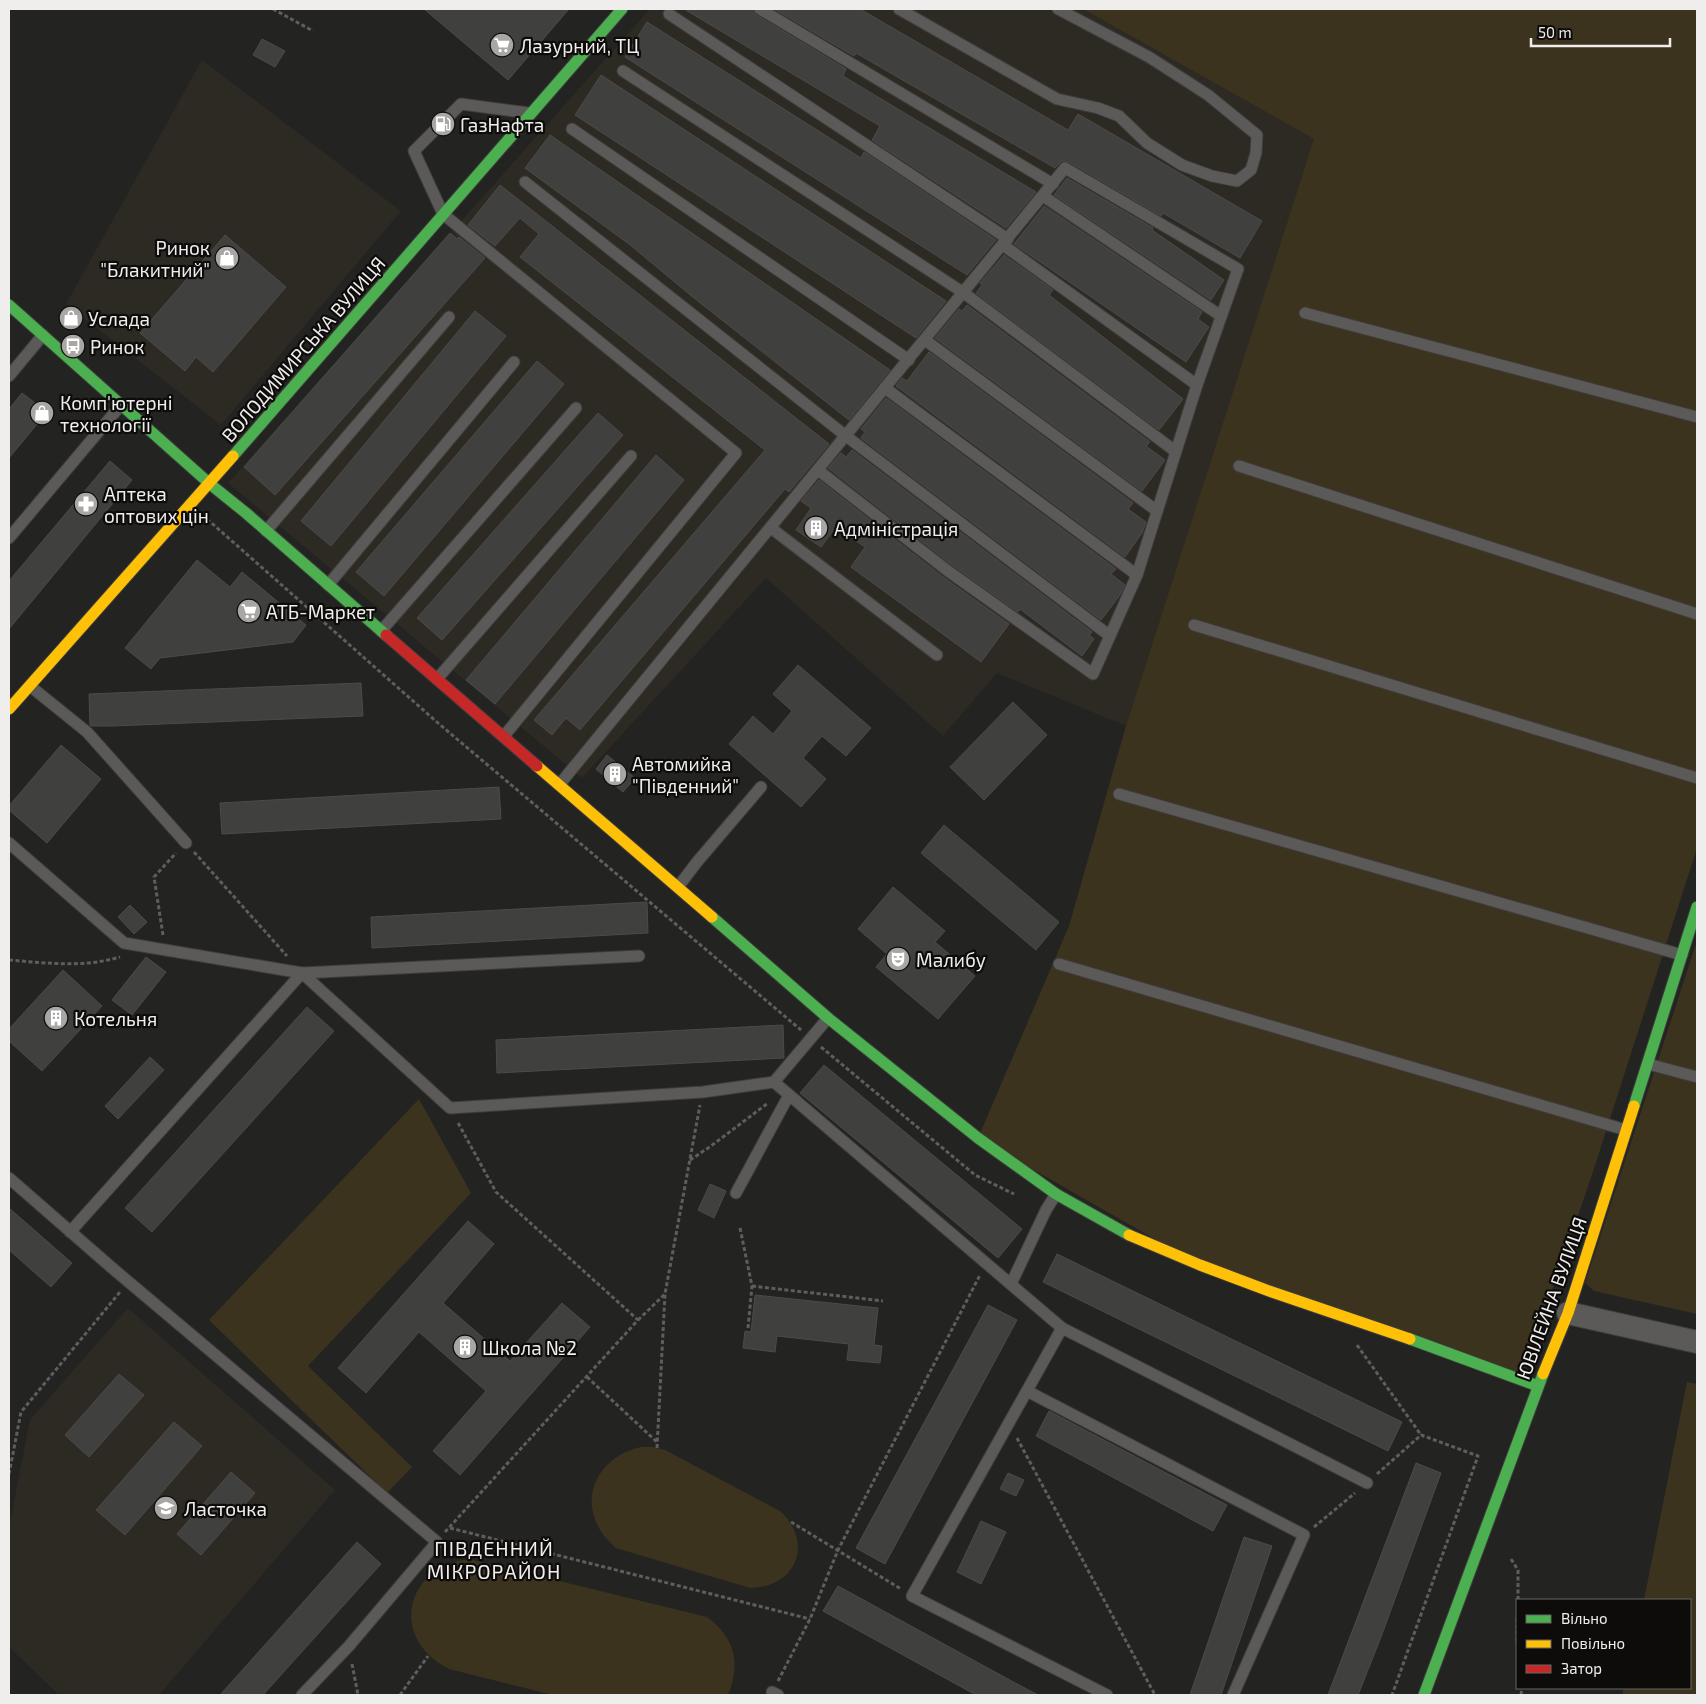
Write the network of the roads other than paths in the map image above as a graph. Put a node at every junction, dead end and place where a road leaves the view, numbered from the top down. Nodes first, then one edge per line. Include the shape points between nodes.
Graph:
1 (622, 9) edge
2 (760, 9) edge
3 (899, 9) edge
4 (1058, 9) edge
5 (669, 14) dead end
6 (623, 70) dead end
7 (531, 114) junction
8 (572, 129) dead end
9 (526, 182) dead end
10 (1053, 184) junction
11 (1043, 196) junction
12 (443, 214) junction
13 (1005, 242) junction
14 (964, 293) junction
15 (9, 305) edge
16 (1304, 313) dead end
17 (1222, 316) junction
18 (449, 317) dead end
19 (43, 335) junction
20 (924, 340) junction
21 (908, 360) junction
22 (514, 362) dead end
23 (9, 376) edge
24 (1197, 385) junction
25 (885, 388) junction
26 (121, 405) junction
27 (576, 408) dead end
28 (1697, 417) edge
29 (846, 436) junction
30 (1175, 451) junction
31 (631, 456) dead end
32 (1239, 466) dead end
33 (818, 470) junction
34 (210, 484) junction
35 (1157, 511) junction
36 (771, 528) junction
37 (266, 531) junction
38 (9, 538) edge
39 (1137, 575) junction
40 (328, 585) junction
41 (1697, 614) edge
42 (1194, 625) dead end
43 (381, 631) junction
44 (1110, 636) junction
45 (937, 655) dead end
46 (437, 679) junction
47 (30, 686) junction
48 (9, 709) edge
49 (504, 736) junction
50 (1697, 778) edge
51 (559, 785) junction
52 (761, 787) dead end
53 (1119, 794) dead end
54 (9, 843) edge
55 (186, 843) road end
56 (678, 887) junction
57 (1697, 907) edge
58 (1682, 955) junction
59 (639, 956) dead end
60 (1059, 964) dead end
61 (302, 973) junction
62 (828, 1018) junction
63 (1648, 1064) junction
64 (1697, 1077) edge
65 (774, 1082) junction
66 (787, 1092) junction
67 (1626, 1130) junction
68 (9, 1178) edge
69 (736, 1194) dead end
70 (1056, 1194) junction
71 (70, 1232) junction
72 (1011, 1284) junction
73 (1568, 1313) junction
74 (1062, 1328) junction
75 (1697, 1342) edge
76 (1538, 1386) junction
77 (1027, 1391) junction
78 (1367, 1483) road end
79 (302, 1695) edge
80 (1107, 1695) edge
81 (1233, 1695) edge
82 (1424, 1695) edge

1 - 7 street, ВОЛОДИМИРСЬКА ВУЛИЦЯ
2 - 10 lane
3 - 4 lane via 1057,99 1119,116 1148,143 1182,164 1212,176 1237,181 1251,170 1257,135 1208,95 1149,57
5 - 13 lane
6 - 14 lane
7 - 12 street, ВОЛОДИМИРСЬКА ВУЛИЦЯ
7 - 12 lane via 460,104 414,151
8 - 21 lane
9 - 29 lane
10 - 11 lane
10 - 17 lane via 1065,168 1238,269
11 - 13 lane
11 - 17 lane
12 - 34 street, ВОЛОДИМИРСЬКА ВУЛИЦЯ
12 - 49 lane via 736,453
13 - 14 lane
13 - 24 lane
14 - 20 lane
14 - 30 lane
15 - 19 street
16 - 28 lane
17 - 24 lane
18 - 37 lane
19 - 23 lane
19 - 26 street
20 - 21 lane
20 - 35 lane
21 - 25 lane
22 - 40 lane
24 - 30 lane
25 - 29 lane
25 - 39 lane
26 - 34 street
26 - 38 lane
27 - 43 lane
29 - 33 lane
29 - 44 lane
30 - 35 lane
31 - 46 lane
32 - 41 lane
33 - 36 lane
33 - 44 lane via 948,570 1092,674
34 - 37 street
34 - 47 street, ВОЛОДИМИРСЬКА ВУЛИЦЯ
35 - 39 lane
36 - 45 lane
36 - 51 lane
37 - 40 street
39 - 44 lane
40 - 43 street
42 - 50 lane
43 - 46 street
46 - 49 street
47 - 48 street, ВОЛОДИМИРСЬКА ВУЛИЦЯ
47 - 55 lane via 88,732
49 - 51 street
51 - 56 street
52 - 56 lane
53 - 58 lane
54 - 61 lane via 124,943
56 - 62 street
57 - 58 street, ЮВІЛЕЙНА ВУЛИЦЯ
58 - 63 street, ЮВІЛЕЙНА ВУЛИЦЯ
59 - 61 lane
60 - 67 lane
61 - 65 lane via 450,1108 703,1092
61 - 71 lane
62 - 65 lane
62 - 70 street via 978,1138
63 - 64 lane
63 - 67 street, ЮВІЛЕЙНА ВУЛИЦЯ
65 - 66 lane
66 - 69 lane
66 - 72 lane
67 - 73 street, ЮВІЛЕЙНА ВУЛИЦЯ
68 - 71 lane
70 - 72 lane
70 - 76 street via 1127,1234 1200,1265
71 - 79 lane via 437,1542 349,1646
72 - 74 lane
73 - 75 street
73 - 76 street, ЮВІЛЕЙНА ВУЛИЦЯ
74 - 77 lane
74 - 78 lane
76 - 82 street, ЮВІЛЕЙНА ВУЛИЦЯ
77 - 80 lane via 912,1596
77 - 81 lane via 1304,1535

